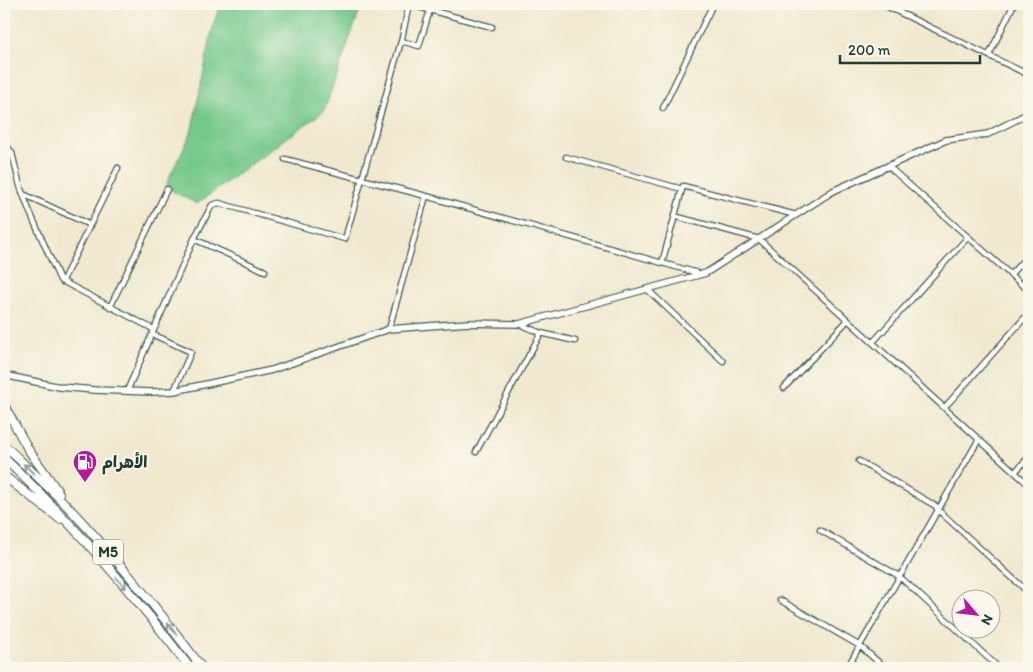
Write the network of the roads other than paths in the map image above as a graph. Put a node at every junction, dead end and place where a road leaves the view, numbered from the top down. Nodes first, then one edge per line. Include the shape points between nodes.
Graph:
1 (408, 4) edge
2 (713, 4) edge
3 (882, 4) edge
4 (1014, 4) edge
5 (430, 10) junction
6 (492, 27) dead end
7 (401, 40) junction
8 (989, 55) junction
9 (1029, 75) edge
10 (663, 108) dead end
11 (1029, 113) edge
12 (4, 142) edge
13 (566, 157) dead end
14 (286, 158) dead end
15 (888, 166) junction
16 (118, 168) dead end
17 (362, 179) junction
18 (167, 189) dead end
19 (682, 189) junction
20 (23, 194) junction
21 (426, 196) junction
22 (796, 215) junction
23 (674, 216) junction
24 (90, 225) junction
25 (968, 237) junction
26 (194, 239) junction
27 (759, 239) junction
28 (1029, 254) edge
29 (662, 263) junction
30 (265, 271) dead end
31 (702, 274) junction
32 (1010, 275) junction
33 (62, 282) junction
34 (647, 289) junction
35 (1029, 290) edge
36 (110, 307) junction
37 (1029, 314) edge
38 (848, 320) junction
39 (519, 324) junction
40 (389, 329) junction
41 (153, 332) junction
42 (540, 332) junction
43 (574, 341) dead end
44 (873, 342) junction
45 (723, 361) dead end
46 (4, 375) edge
47 (784, 388) dead end
48 (127, 391) junction
49 (174, 391) junction
50 (4, 406) edge
51 (945, 407) junction
52 (979, 439) junction
53 (4, 445) edge
54 (476, 452) dead end
55 (1029, 456) edge
56 (4, 458) edge
57 (859, 461) dead end
58 (1015, 472) junction
59 (4, 476) edge
60 (1029, 485) edge
61 (938, 508) junction
62 (70, 509) junction
63 (820, 530) dead end
64 (77, 532) junction
65 (899, 576) junction
66 (1029, 593) edge
67 (780, 600) dead end
68 (860, 646) junction
69 (190, 668) edge
70 (202, 668) edge
71 (847, 668) edge
72 (885, 668) edge
73 (999, 668) edge

1 - 5 street
1 - 7 street
2 - 10 street
3 - 8 street
4 - 8 street
5 - 6 street
5 - 7 street via 419,46
7 - 17 street
8 - 9 street
11 - 15 street via 988,134 946,140
12 - 20 street via 12,154
13 - 19 street
14 - 17 street
15 - 22 street via 833,191
15 - 25 street
16 - 24 street
17 - 21 street
17 - 26 street via 345,239 219,203 209,208
18 - 36 street
19 - 22 street via 683,186
19 - 23 street
20 - 24 street
20 - 33 street
21 - 29 street
21 - 40 street
22 - 27 street
23 - 27 street
23 - 29 street
24 - 33 street
25 - 32 street
25 - 44 street
26 - 30 street
26 - 41 street
27 - 31 street
27 - 38 street
28 - 32 street
29 - 31 street
31 - 34 street
32 - 35 street
33 - 36 street
34 - 39 street
34 - 45 street
36 - 41 street
37 - 51 street
38 - 44 street
38 - 47 street
39 - 40 street via 468,323
39 - 42 street
40 - 49 street via 272,370
41 - 48 street
41 - 49 street via 190,352
42 - 43 street
42 - 54 street
44 - 51 street
46 - 48 street via 60,387
48 - 49 street
50 - 62 highway via 28,449
51 - 52 street
52 - 58 street
52 - 61 street
62 -> 53 highway, M5
55 - 58 street
56 - 64 highway, M5
57 - 61 street
58 - 60 street
59 - 64 highway
61 - 65 street
61 - 66 street
70 -> 62 highway, M5 via 137,585
63 - 65 street
64 -> 69 highway, M5
65 - 68 street
65 - 73 street
67 - 68 street
68 - 71 street
68 - 72 street

